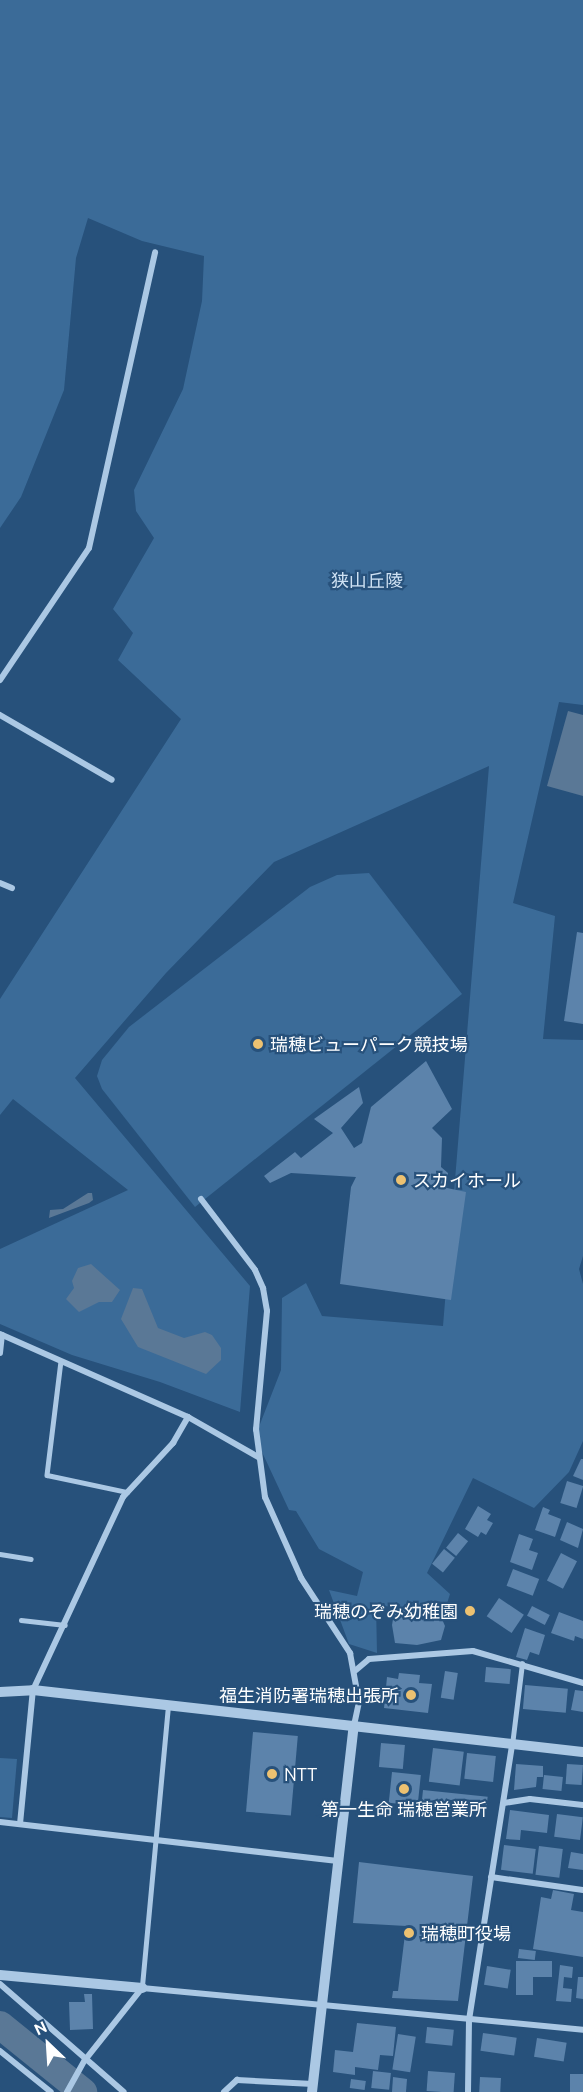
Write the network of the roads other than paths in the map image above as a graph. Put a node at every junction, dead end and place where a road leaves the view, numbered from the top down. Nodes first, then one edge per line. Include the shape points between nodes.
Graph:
1 (155, 252) dead end
2 (0, 680) edge
3 (0, 715) edge
4 (112, 780) dead end
5 (0, 884) edge
6 (12, 888) dead end
7 (201, 1199) dead end
8 (1, 1334) edge
9 (0, 1353) edge
10 (61, 1361) junction
11 (188, 1417) junction
12 (258, 1457) junction
13 (127, 1492) junction
14 (0, 1554) edge
15 (31, 1559) dead end
16 (21, 1620) dead end
17 (65, 1625) junction
18 (522, 1664) junction
19 (356, 1670) junction
20 (583, 1683) edge
21 (33, 1690) junction
22 (0, 1692) edge
23 (168, 1705) junction
24 (354, 1725) junction
25 (512, 1745) junction
26 (583, 1752) edge
27 (504, 1803) junction
28 (583, 1805) edge
29 (0, 1822) edge
30 (20, 1824) junction
31 (156, 1840) junction
32 (338, 1861) junction
33 (491, 1877) junction
34 (583, 1890) edge
35 (0, 1975) edge
36 (0, 1984) edge
37 (142, 1988) junction
38 (320, 2004) junction
39 (469, 2020) junction
40 (583, 2030) edge
41 (0, 2051) edge
42 (84, 2062) junction
43 (313, 2088) edge
44 (51, 2092) edge
45 (67, 2092) edge
46 (124, 2092) edge
47 (224, 2092) edge
48 (468, 2092) edge

1 - 2 street via 89,548
3 - 4 street
5 - 6 street
7 - 12 street via 255,1270 263,1288 267,1311 256,1429
8 - 9 street
8 - 10 street
10 - 11 street
10 - 13 lane via 47,1475
11 - 12 street
11 - 13 street via 173,1443
12 - 19 street via 265,1497 279,1535
13 - 17 street
14 - 15 lane
16 - 17 lane
17 - 21 street
18 - 19 street via 473,1651 369,1659
18 - 20 street
18 - 25 lane
19 - 24 street via 359,1702
21 - 22 street
21 - 23 street
21 - 30 street
23 - 24 street
23 - 31 lane
24 - 25 street
24 - 32 street
25 - 26 street
25 - 27 street
27 - 28 street via 530,1799
27 - 33 street
29 - 30 street
30 - 31 street
31 - 32 street
31 - 37 lane
32 - 38 street
33 - 34 street
33 - 39 street
35 - 37 street
36 - 42 street
37 - 38 street
37 - 42 street
38 - 39 street
38 - 43 street
39 - 40 street
39 - 48 street
41 - 44 street
42 - 45 street
42 - 46 street
43 - 47 street via 237,2080

